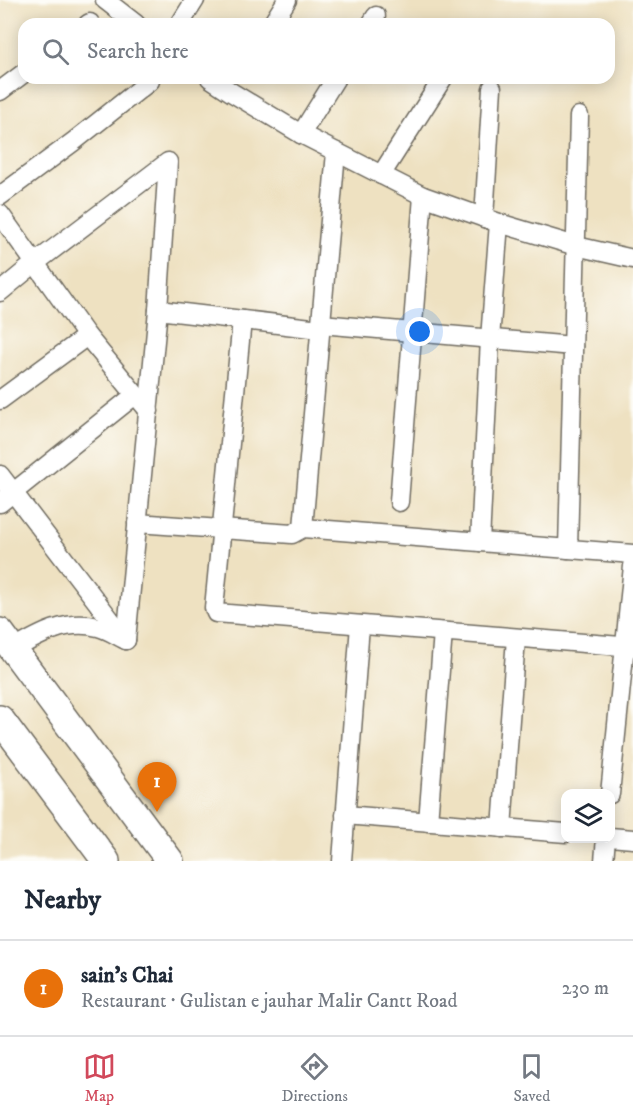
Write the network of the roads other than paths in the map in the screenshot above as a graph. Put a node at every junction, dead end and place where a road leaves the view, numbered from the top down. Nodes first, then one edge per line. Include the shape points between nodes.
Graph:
1 (105, 0) edge
2 (195, 0) edge
3 (287, 0) edge
4 (128, 18) edge
5 (184, 18) edge
6 (276, 18) edge
7 (18, 78) edge
8 (146, 84) edge
9 (332, 84) edge
10 (439, 84) edge
11 (235, 85) edge
12 (492, 88) dead end
13 (0, 91) edge
14 (579, 116) dead end
15 (301, 134) junction
16 (336, 152) junction
17 (381, 175) junction
18 (0, 196) edge
19 (423, 196) junction
20 (0, 214) edge
21 (492, 220) junction
22 (576, 246) junction
23 (633, 259) edge
24 (35, 263) junction
25 (0, 292) edge
26 (158, 310) junction
27 (242, 320) junction
28 (320, 326) junction
29 (412, 332) junction
30 (87, 336) junction
31 (490, 339) junction
32 (573, 346) junction
33 (135, 394) junction
34 (0, 400) edge
35 (148, 411) junction
36 (0, 475) edge
37 (6, 497) edge
38 (399, 502) dead end
39 (137, 523) junction
40 (221, 528) junction
41 (303, 528) junction
42 (480, 542) junction
43 (568, 549) junction
44 (633, 554) edge
45 (633, 566) edge
46 (360, 625) junction
47 (443, 632) junction
48 (516, 638) junction
49 (126, 640) junction
50 (7, 641) edge
51 (629, 647) edge
52 (1, 723) edge
53 (611, 789) edge
54 (345, 815) junction
55 (428, 822) junction
56 (502, 828) junction
57 (561, 833) edge
58 (615, 837) edge
59 (633, 839) edge
60 (606, 843) edge
61 (106, 861) edge
62 (170, 861) edge
63 (342, 861) edge
64 (604, 861) edge

1 - 4 street
2 - 5 street
3 - 6 street
7 - 13 street
8 - 18 street
9 - 15 street
10 - 17 street
11 - 15 street
12 - 21 street
14 - 22 street
15 - 16 street
16 - 17 street
16 - 28 street
17 - 19 street
19 - 21 street
19 - 29 street
20 - 24 street
21 - 22 street
21 - 31 street
22 - 23 street
22 - 32 street
24 - 25 street
24 - 26 street via 168,162
24 - 30 street
26 - 27 street
26 - 35 street
27 - 28 street
27 - 40 street
28 - 29 street
28 - 41 street
29 - 31 street
29 - 38 street
30 - 33 street
30 - 34 street
31 - 32 street
31 - 42 street
32 - 43 street
33 - 35 street
33 - 37 street
35 - 39 street
36 - 37 street
37 - 49 street
39 - 40 street
39 - 49 street
40 - 41 street via 292,534
40 - 46 street via 216,613
41 - 42 street
42 - 43 street
43 - 44 street
45 - 51 street
46 - 47 street
46 - 54 street
47 - 48 street
47 - 55 street
48 - 51 street
48 - 56 street
49 - 50 street via 98,627 68,625
50 - 62 main road
51 - 53 street
52 - 61 main road
54 - 55 street
54 - 63 street
55 - 56 street
56 - 57 street
58 - 59 street
60 - 64 street

